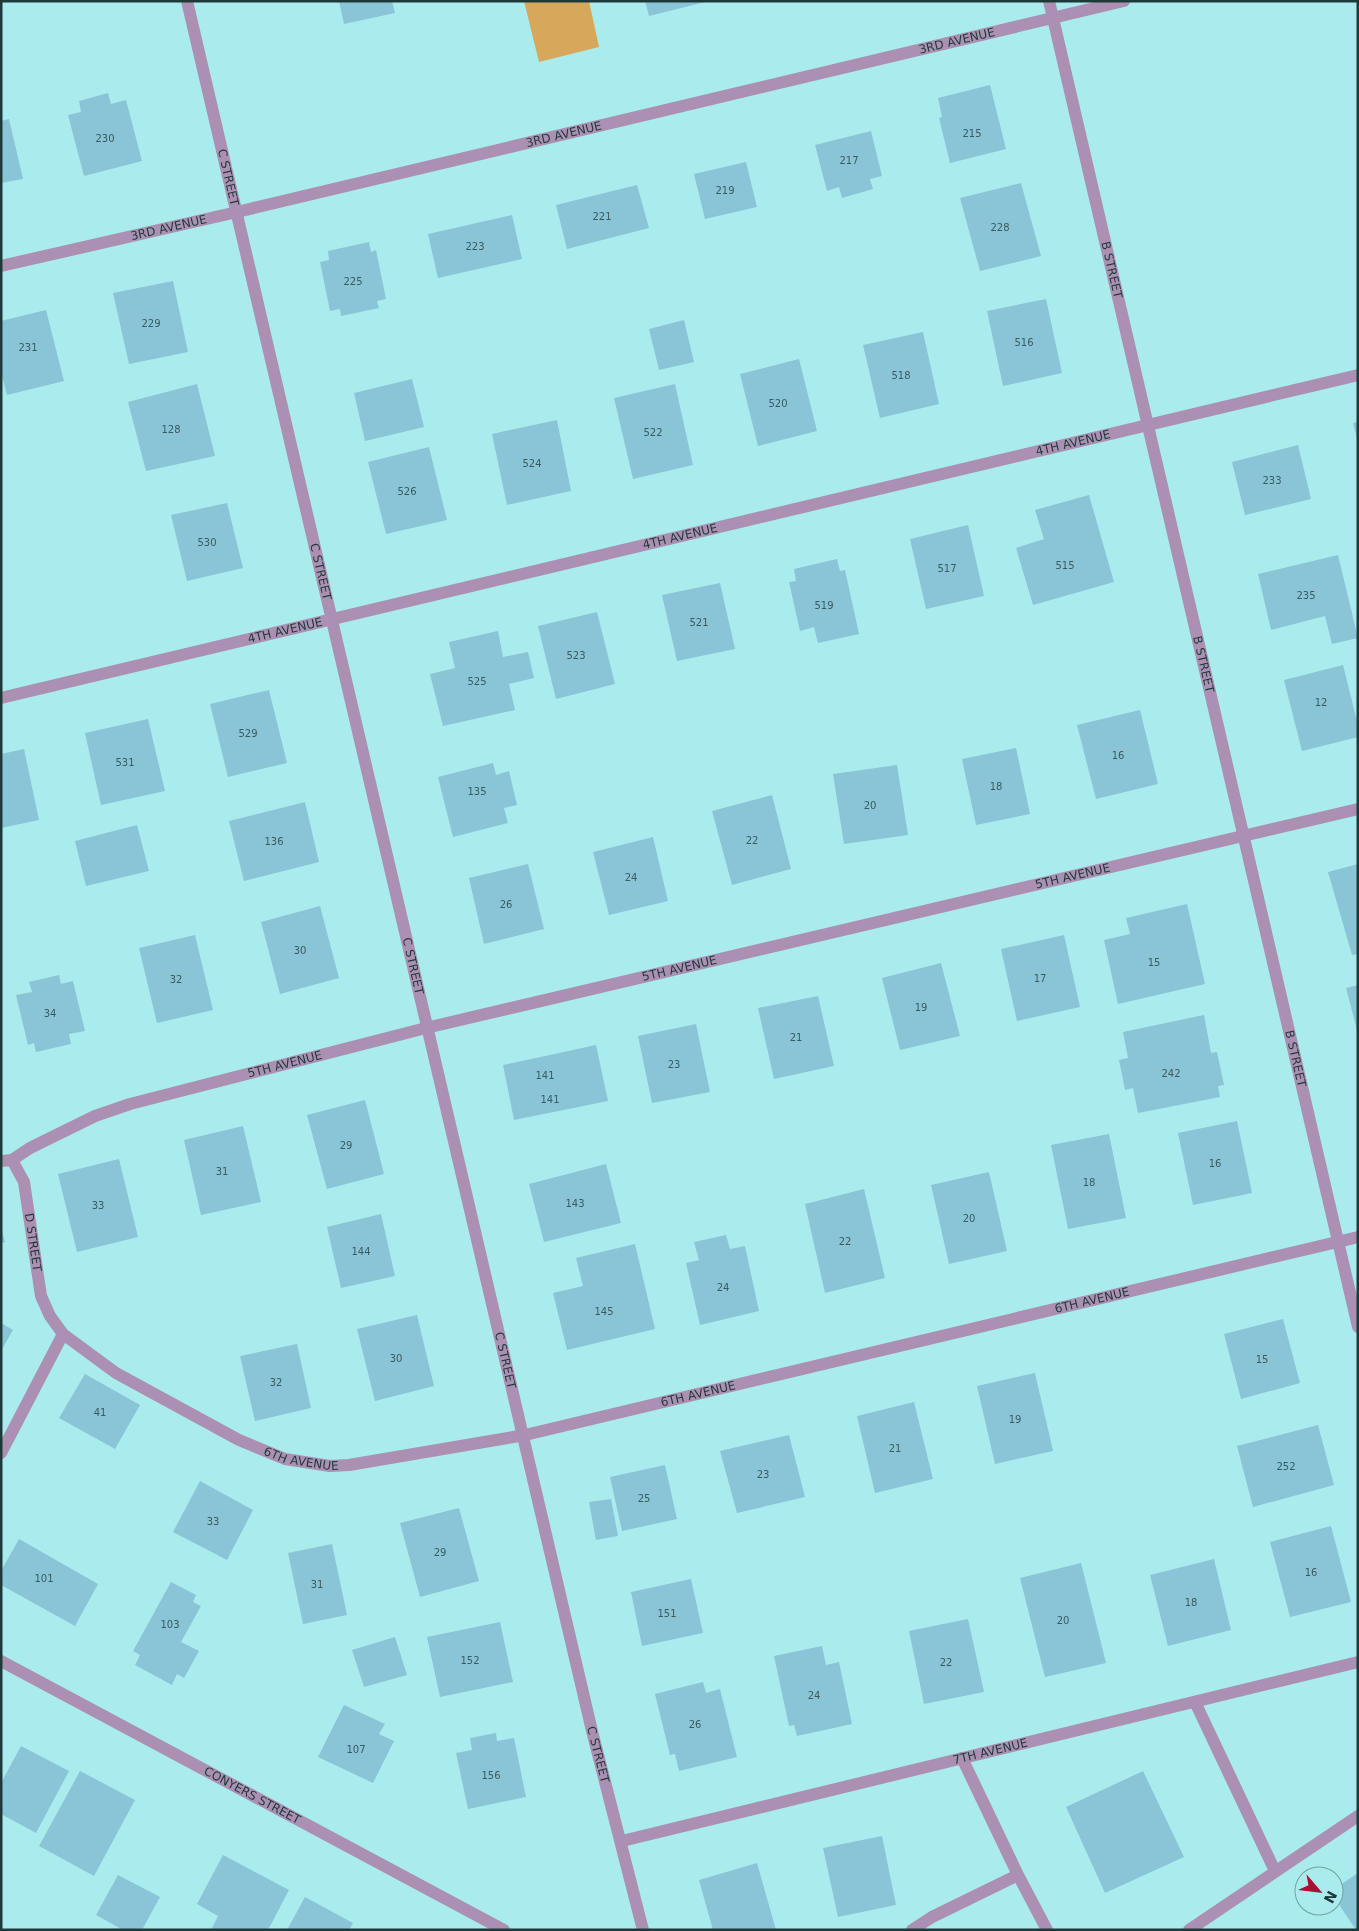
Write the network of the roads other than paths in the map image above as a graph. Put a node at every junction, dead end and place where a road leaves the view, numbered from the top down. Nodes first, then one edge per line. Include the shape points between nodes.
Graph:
1 (187, 1) edge
2 (1049, 1) edge
3 (1124, 1) edge
4 (1053, 18) junction
5 (237, 212) junction
6 (1, 266) edge
7 (1358, 375) edge
8 (1148, 425) junction
9 (333, 619) junction
10 (1, 698) edge
11 (1358, 809) edge
12 (1243, 836) junction
13 (426, 1028) junction
14 (7, 1161) edge
15 (1358, 1237) edge
16 (1338, 1241) junction
17 (1358, 1327) edge
18 (63, 1334) junction
19 (525, 1435) junction
20 (1, 1453) edge
21 (1, 1661) edge
22 (1358, 1662) edge
23 (1195, 1702) junction
24 (962, 1758) junction
25 (1358, 1816) edge
26 (622, 1841) junction
27 (1275, 1871) junction
28 (1018, 1875) junction
29 (504, 1930) edge
30 (643, 1930) edge
31 (912, 1930) edge
32 (1047, 1930) edge
33 (1188, 1930) edge

1 - 5 street, C STREET
2 - 4 street, B STREET
3 - 4 street, 3RD AVENUE
4 - 5 street, 3RD AVENUE
4 - 8 street, B STREET
5 - 6 street, 3RD AVENUE
5 - 9 street, C STREET
7 - 8 street, 4TH AVENUE
8 - 9 street, 4TH AVENUE
8 - 12 street, B STREET
9 - 10 street, 4TH AVENUE
9 - 13 street, C STREET
11 - 12 street, 5TH AVENUE
12 - 13 street, 5TH AVENUE
12 - 16 street, B STREET
13 - 14 street, 5TH AVENUE via 130,1104 95,1116
13 - 19 street, C STREET
14 - 18 street, D STREET via 24,1182 41,1296
15 - 16 street, 6TH AVENUE
16 - 17 street, B STREET
16 - 19 street, 6TH AVENUE
18 - 19 street, 6TH AVENUE via 116,1373 239,1440 285,1459 330,1466 349,1465
18 - 20 street
19 - 26 street, C STREET via 592,1731
21 - 29 street, CONYERS STREET
22 - 23 street, 7TH AVENUE
23 - 24 street, 7TH AVENUE
23 - 27 street
24 - 26 street, 7TH AVENUE
24 - 28 street
25 - 27 street
26 - 30 street, C STREET
27 - 33 street
28 - 31 street
28 - 32 street

